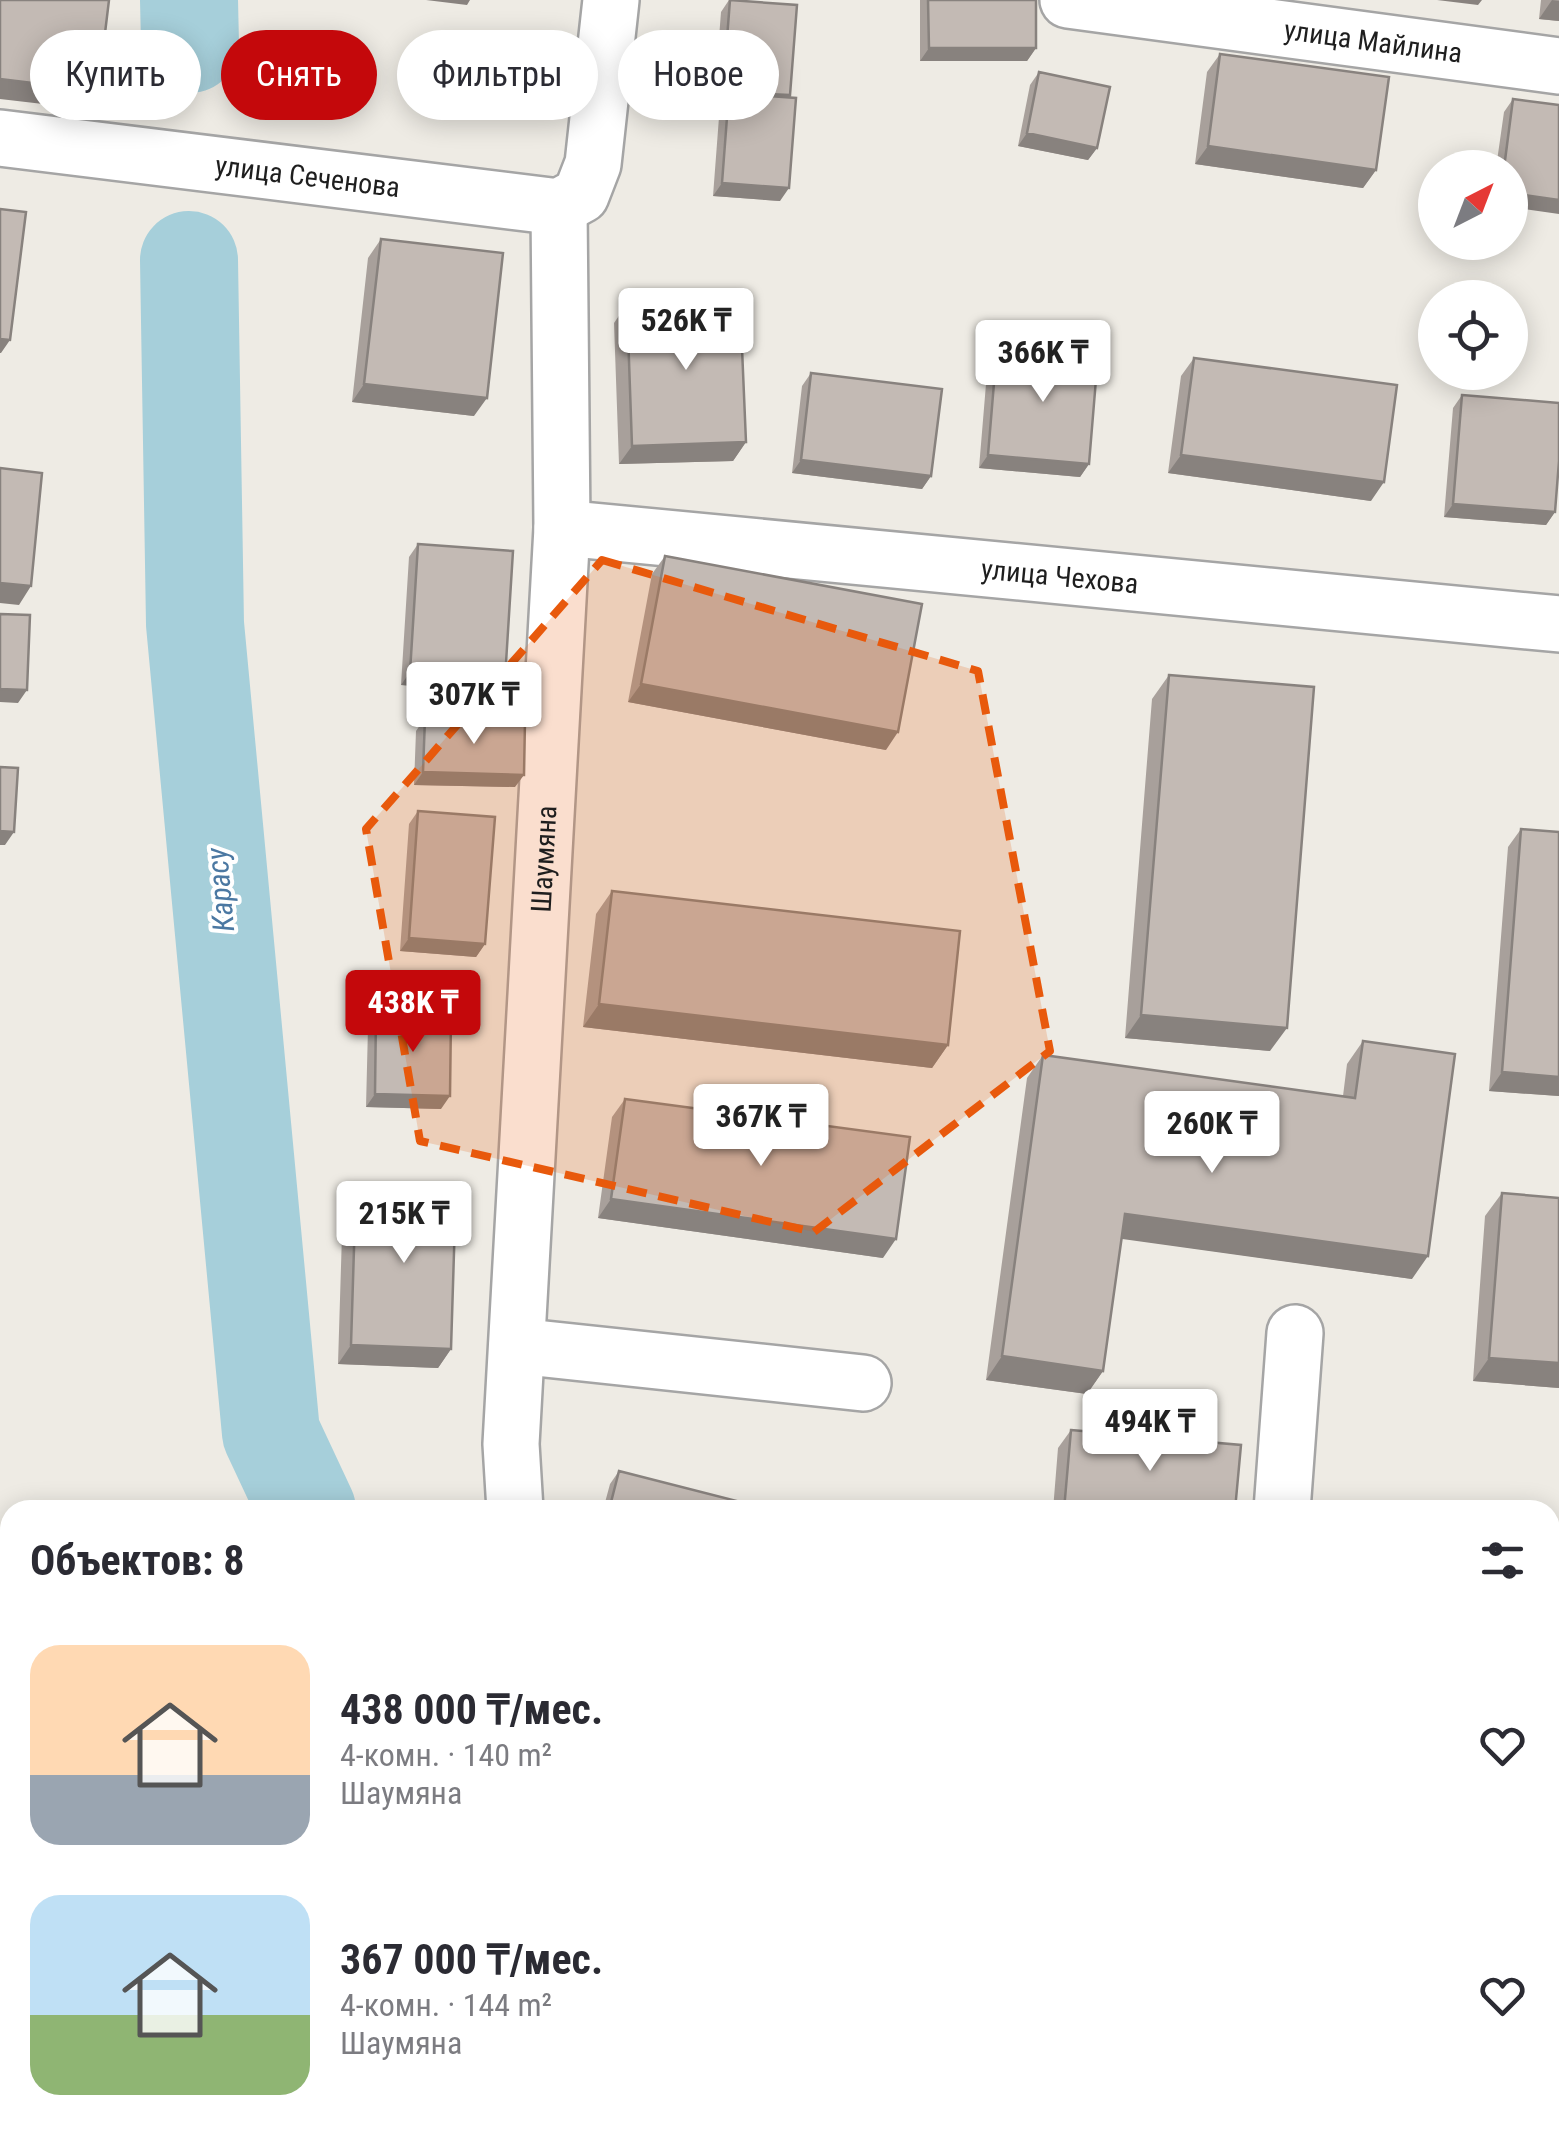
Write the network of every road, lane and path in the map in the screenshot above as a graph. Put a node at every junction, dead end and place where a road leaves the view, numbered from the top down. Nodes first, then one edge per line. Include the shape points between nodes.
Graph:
1 (611, 0) edge
2 (1068, 1) edge
3 (1559, 66) edge
4 (0, 138) edge
5 (559, 207) junction
6 (562, 528) junction
7 (1559, 624) edge
8 (1295, 1333) dead end
9 (517, 1346) junction
10 (863, 1383) dead end
11 (515, 1500) edge
12 (1283, 1500) edge

1 - 5 street via 593,164 581,195
2 - 3 street, улица Майлина
4 - 5 street, улица Сеченова
5 - 6 street, Шаумяна
6 - 7 street, улица Чехова
6 - 9 street, Шаумяна
8 - 12 street
9 - 10 street
9 - 11 street, Шаумяна

